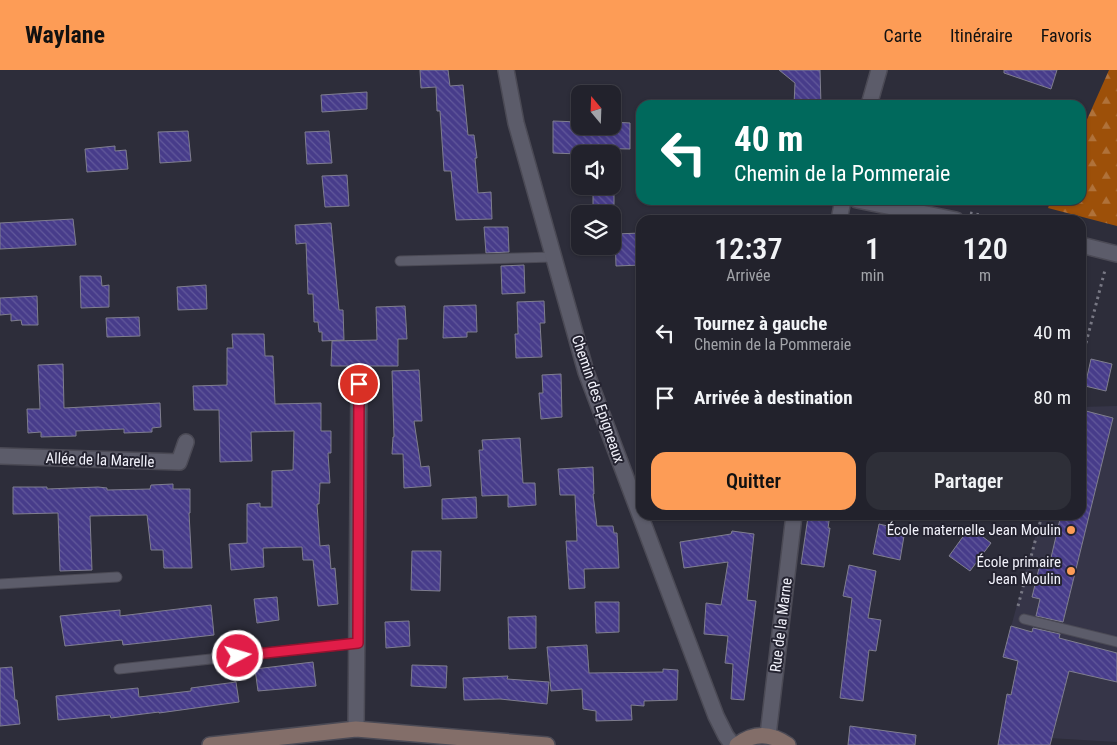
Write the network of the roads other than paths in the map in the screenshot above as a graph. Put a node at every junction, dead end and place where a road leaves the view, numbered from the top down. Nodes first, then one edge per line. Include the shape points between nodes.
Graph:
1 (506, 70) edge
2 (879, 70) edge
3 (870, 100) edge
4 (882, 205) edge
5 (931, 215) edge
6 (1086, 246) edge
7 (1114, 253) edge
8 (554, 257) junction
9 (400, 261) dead end
10 (359, 384) dead end
11 (186, 442) dead end
12 (0, 456) edge
13 (636, 504) edge
14 (642, 520) edge
15 (793, 520) edge
16 (117, 577) dead end
17 (0, 584) edge
18 (1024, 619) road end
19 (1117, 642) edge
20 (358, 643) junction
21 (120, 669) dead end
22 (356, 729) junction
23 (768, 735) junction
24 (210, 745) edge
25 (547, 745) edge
26 (733, 745) edge
27 (737, 745) edge
28 (788, 745) edge

1 - 8 street, Chemin des Epigneaux via 516,123
2 - 3 street
4 - 5 street
6 - 7 street
8 - 9 lane
8 - 13 street, Chemin des Epigneaux via 586,372
10 - 20 street
11 - 12 street, Allée de la Marelle via 179,462
14 - 26 street, Chemin des Epigneaux via 716,716
15 - 23 street, Rue de la Marne
16 - 17 lane
18 - 19 lane
20 - 21 lane
20 - 22 street
22 - 24 main road
22 - 25 main road
23 - 27 main road via 756,735
23 - 28 main road

